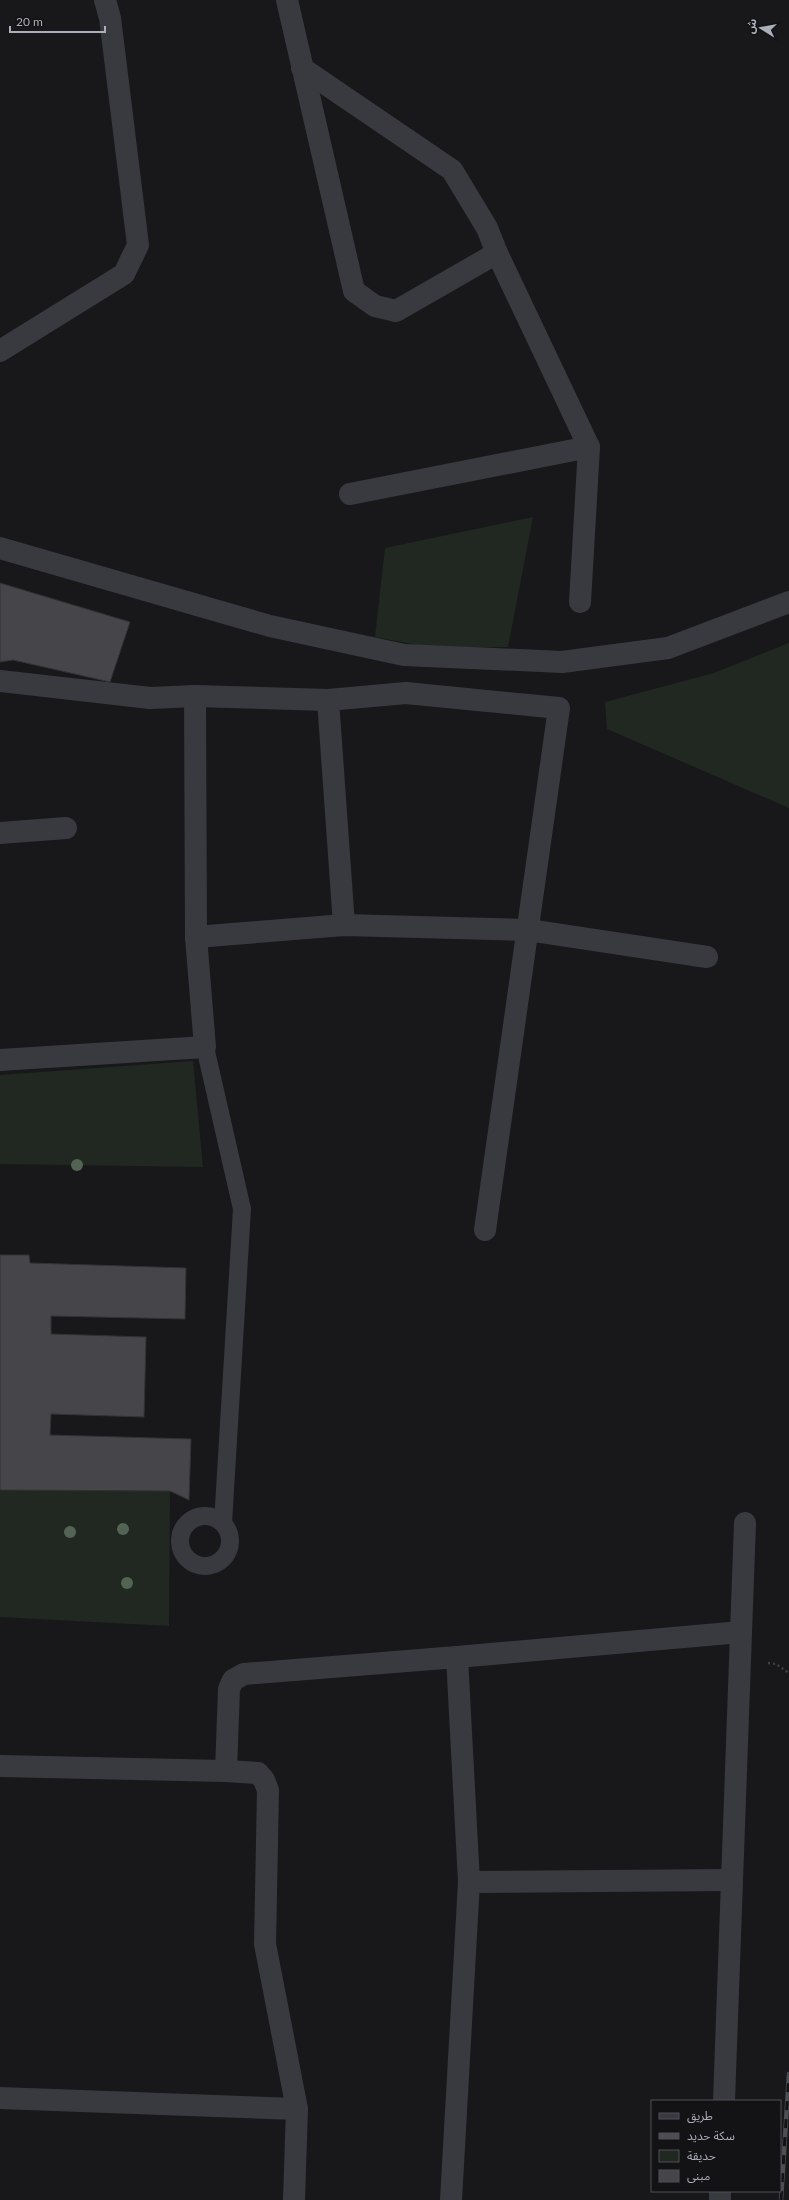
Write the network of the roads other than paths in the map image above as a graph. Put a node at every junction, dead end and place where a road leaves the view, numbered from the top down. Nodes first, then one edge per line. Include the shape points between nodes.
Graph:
1 (105, 0) edge
2 (287, 0) edge
3 (302, 68) junction
4 (497, 254) junction
5 (0, 351) edge
6 (589, 447) junction
7 (350, 494) dead end
8 (0, 548) edge
9 (580, 602) dead end
10 (789, 602) edge
11 (0, 681) edge
12 (195, 696) junction
13 (328, 700) junction
14 (66, 828) dead end
15 (0, 833) edge
16 (344, 925) junction
17 (528, 930) junction
18 (196, 937) junction
19 (707, 957) dead end
20 (205, 1046) junction
21 (0, 1060) edge
22 (486, 1230) dead end
23 (223, 1523) dead end
24 (745, 1523) dead end
25 (741, 1632) junction
26 (457, 1657) junction
27 (0, 1766) edge
28 (226, 1771) junction
29 (732, 1880) junction
30 (469, 1882) junction
31 (0, 2098) edge
32 (724, 2100) edge
33 (297, 2109) junction
34 (294, 2200) edge
35 (451, 2200) edge

1 - 5 street via 110,18 138,245 124,274
2 - 3 street
3 - 4 street via 452,170 487,228
3 - 4 street via 354,291 375,306 396,311
4 - 6 street
6 - 7 street
6 - 9 street
8 - 10 street via 270,626 404,655 562,662 668,648
11 - 12 street via 150,698
12 - 13 street
12 - 18 street
13 - 16 street
13 - 17 street via 406,693 560,708
14 - 15 street
16 - 17 street
16 - 18 street
17 - 19 street
17 - 22 street
18 - 20 street
20 - 21 street
20 - 23 lane via 242,1209
24 - 25 street
25 - 26 street
25 - 29 street
26 - 28 street via 244,1674 233,1680 229,1688
26 - 30 street
27 - 28 street
28 - 33 street via 258,1773 268,1790 265,1944
29 - 30 street
29 - 32 street
30 - 35 street
31 - 33 street
33 - 34 street

